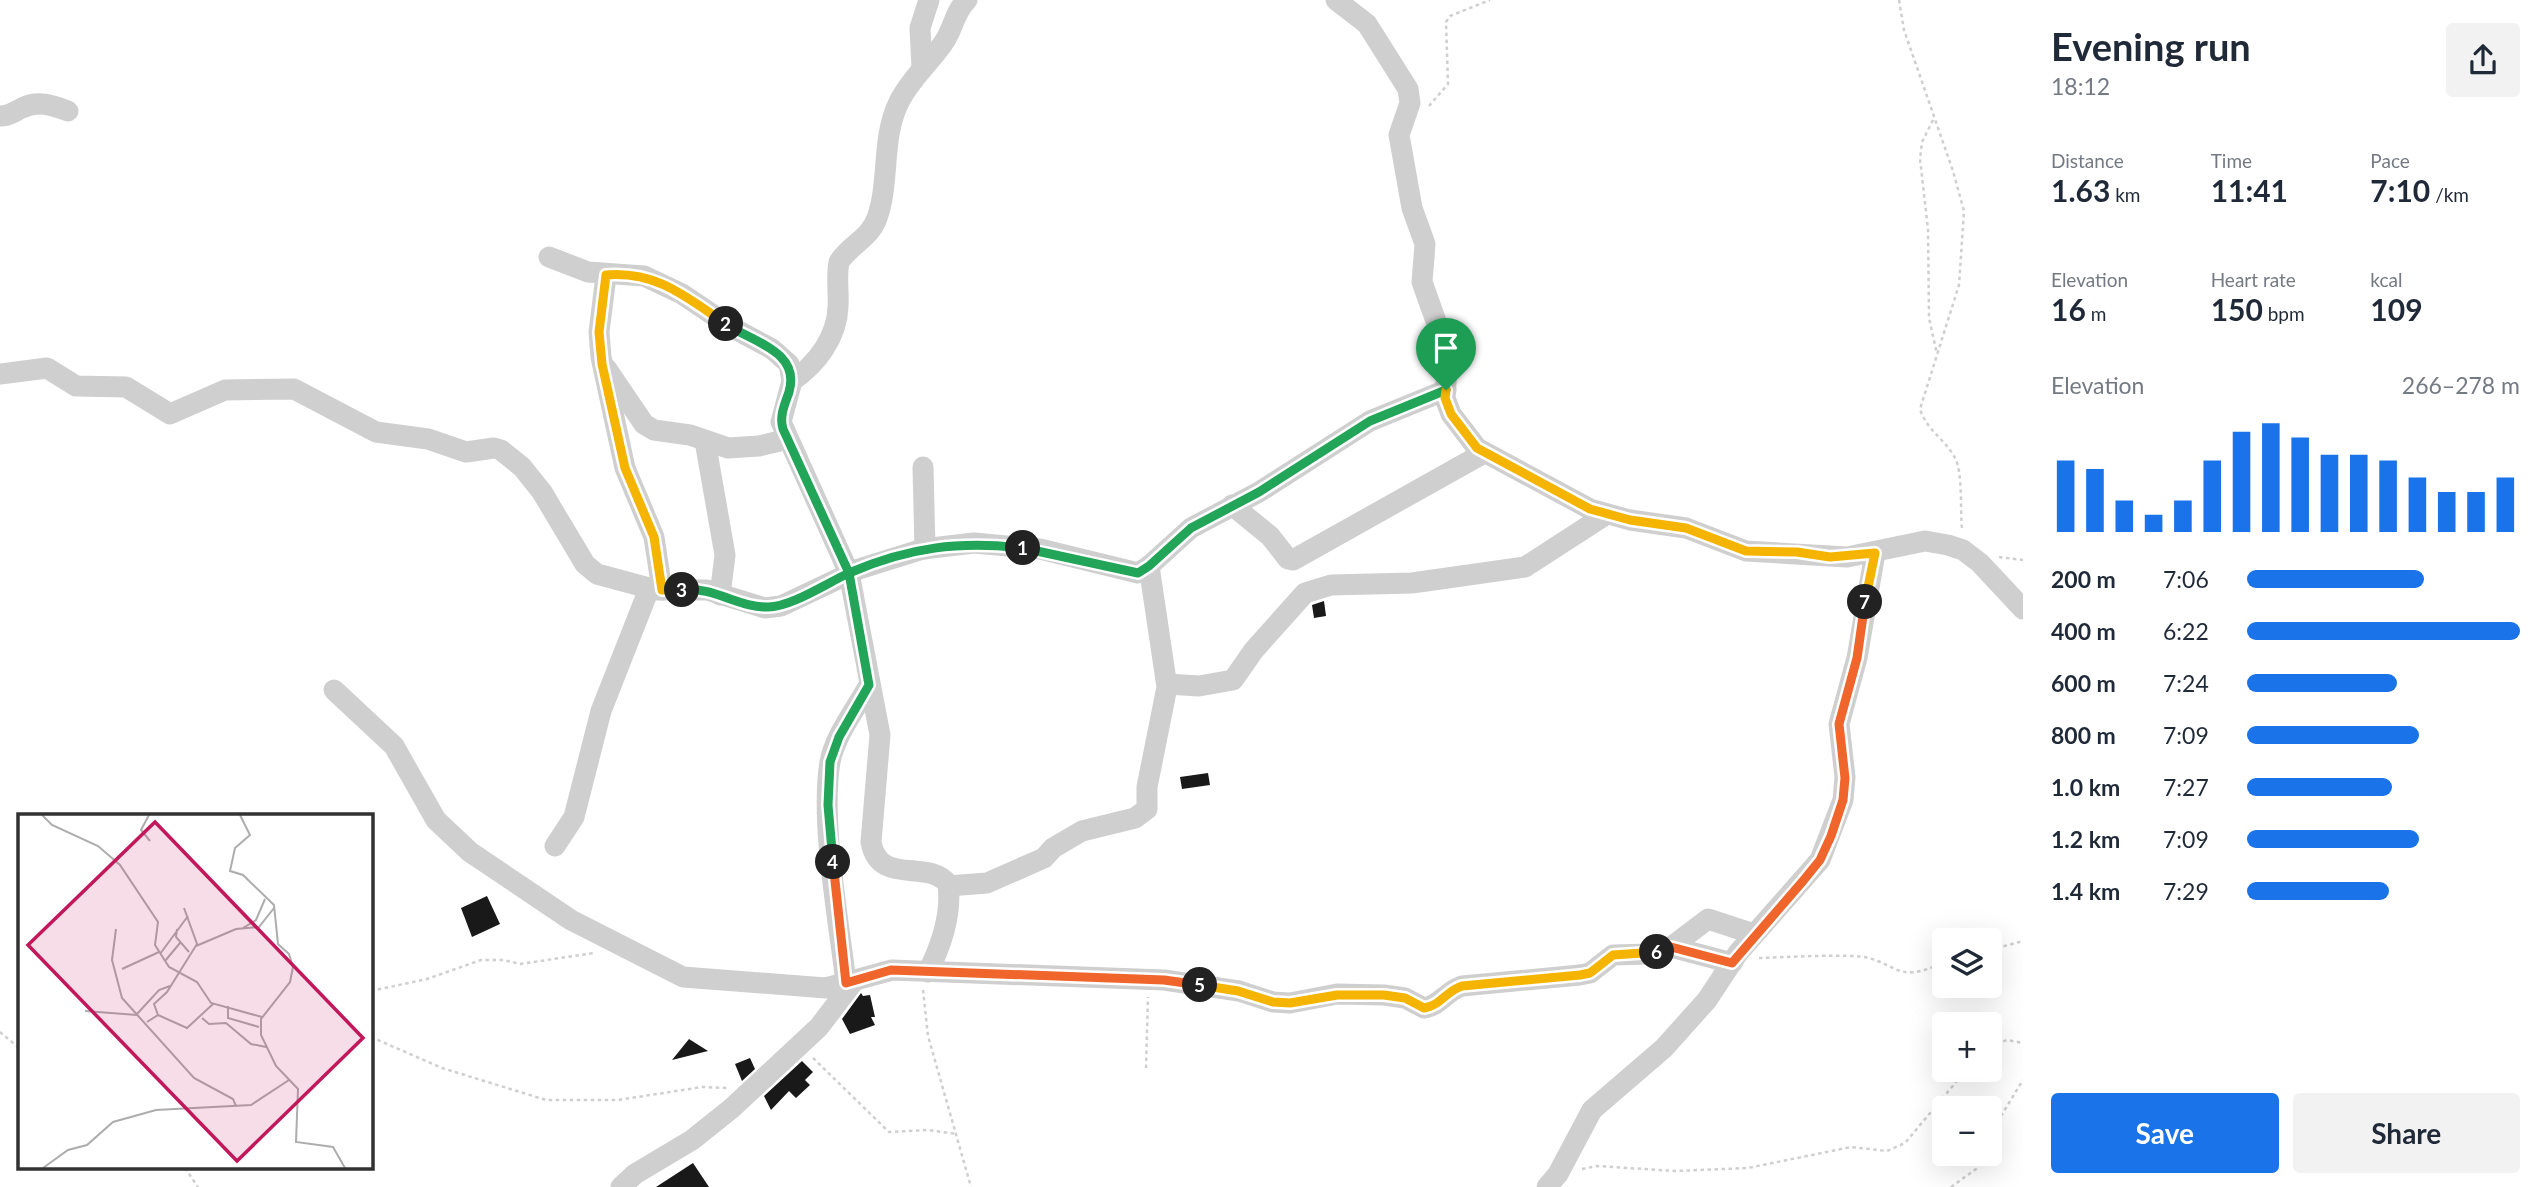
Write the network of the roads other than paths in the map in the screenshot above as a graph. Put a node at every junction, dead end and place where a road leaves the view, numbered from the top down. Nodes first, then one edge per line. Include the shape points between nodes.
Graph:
1 (929, 0) edge
2 (967, 0) edge
3 (1336, 0) edge
4 (922, 68) junction
5 (68, 111) dead end
6 (0, 116) edge
7 (549, 257) dead end
8 (606, 275) junction
9 (602, 364) junction
10 (0, 374) edge
11 (792, 381) junction
12 (1446, 390) junction
13 (788, 439) junction
14 (705, 441) junction
15 (1484, 453) junction
16 (923, 467) dead end
17 (1232, 505) junction
18 (1607, 514) junction
19 (925, 549) junction
20 (1875, 553) junction
21 (1149, 566) junction
22 (849, 573) junction
23 (655, 589) junction
24 (720, 595) junction
25 (2023, 609) edge
26 (1167, 684) junction
27 (869, 685) junction
28 (334, 690) dead end
29 (555, 846) dead end
30 (948, 886) junction
31 (1754, 934) junction
32 (1671, 947) junction
33 (1732, 963) junction
34 (924, 972) junction
35 (850, 982) junction
36 (1553, 1180) edge
37 (621, 1187) edge

1 - 4 street via 920,28
2 - 4 street via 945,41
3 - 12 street via 1367,24 1408,89 1410,103 1399,135 1412,208 1425,244 1422,282 1448,355
4 - 11 street via 898,104 891,125 878,216 871,231 839,262 838,307 831,338
5 - 6 street via 32,104
7 - 8 street
8 - 9 street via 599,332
8 - 11 street via 635,274 682,293 783,357
9 - 14 street via 644,424
9 - 23 street via 625,468 654,537
10 - 23 street via 47,368 76,386 126,387 170,414 225,390 294,389 376,432 428,439 466,452 501,450 542,492 585,564 597,574
11 - 13 street via 781,422
12 - 15 street via 1451,414
12 - 17 street via 1370,421
13 - 14 street via 728,448
13 - 22 street
14 - 24 street via 725,555
15 - 17 street via 1293,560
15 - 18 street via 1572,501
16 - 19 street
17 - 21 street via 1191,528
18 - 20 street via 1686,528 1746,551 1830,557
18 - 26 street via 1525,567 1412,583 1331,585 1312,590 1299,597 1233,680 1199,686
19 - 21 street via 974,542 1040,549 1127,572 1138,573
19 - 22 street
20 - 25 street via 1925,541 1963,550
20 - 31 street via 1857,658 1839,724 1843,800 1820,860
21 - 26 street
22 - 24 street via 780,606 765,608
22 - 27 street
23 - 24 street via 694,588
23 - 29 street via 601,711 574,817
26 - 30 street via 1143,814 1082,831 1044,858 987,883
27 - 30 street via 880,736 873,853 881,863 936,876
27 - 35 street via 830,762 830,835
28 - 35 street via 394,746 436,820 470,852 571,920 683,977 826,988
30 - 34 street via 947,918 937,953
31 - 32 street via 1708,919
31 - 33 street
32 - 33 street
32 - 34 street via 1651,954 1609,957 1590,973 1580,975 1462,986 1424,1008 1405,998 1384,995 1337,995 1290,1003 1149,980
33 - 36 street via 1707,1000 1664,1048 1592,1110
34 - 35 street via 891,970
35 - 37 street via 801,1046 692,1140 656,1158

